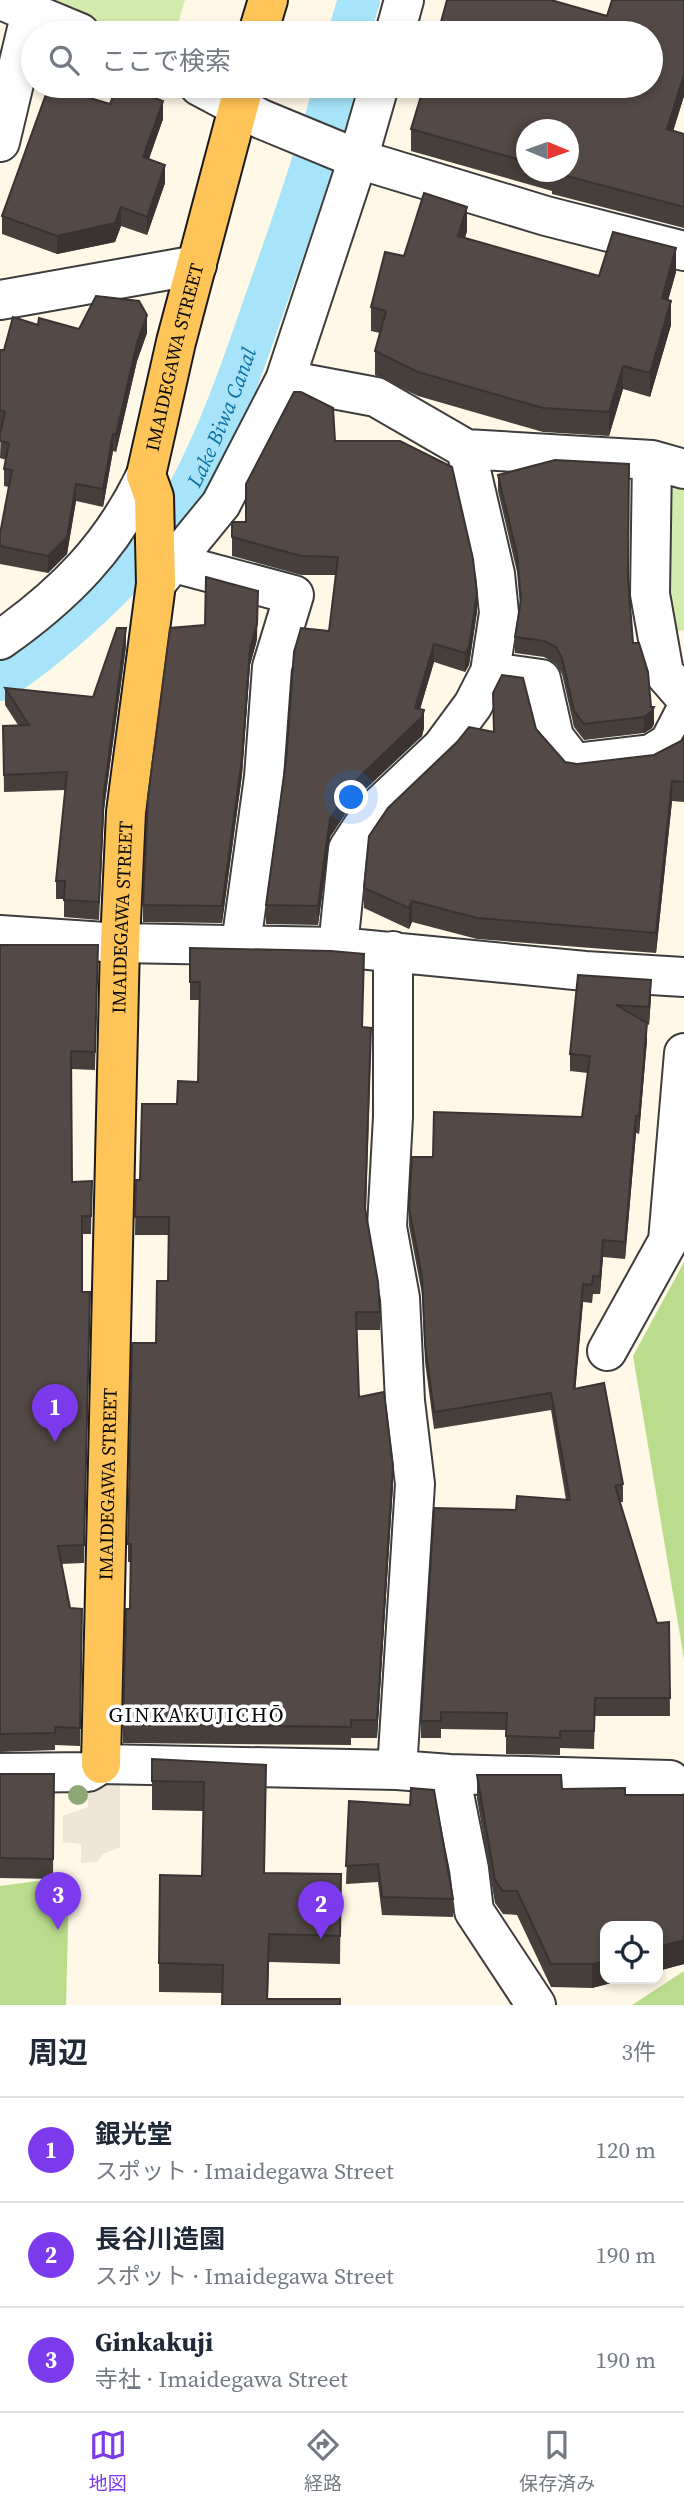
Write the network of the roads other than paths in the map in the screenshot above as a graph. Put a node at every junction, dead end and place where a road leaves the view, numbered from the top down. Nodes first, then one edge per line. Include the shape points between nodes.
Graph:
1 (268, 0) edge
2 (404, 0) edge
3 (16, 6) edge
4 (51, 21) edge
5 (262, 21) edge
6 (398, 21) edge
7 (8, 70) edge
8 (241, 98) edge
9 (243, 98) edge
10 (370, 98) edge
11 (0, 142) edge
12 (330, 148) junction
13 (684, 251) edge
14 (197, 265) junction
15 (0, 300) edge
16 (285, 380) junction
17 (466, 449) junction
18 (668, 465) edge
19 (150, 492) junction
20 (162, 568) junction
21 (0, 640) edge
22 (490, 672) junction
23 (684, 696) edge
24 (684, 714) edge
25 (0, 935) edge
26 (120, 943) junction
27 (240, 944) junction
28 (338, 947) junction
29 (394, 951) junction
30 (684, 977) edge
31 (684, 1054) edge
32 (607, 1350) dead end
33 (102, 1764) junction
34 (397, 1770) junction
35 (0, 1773) edge
36 (450, 1774) junction
37 (670, 1780) dead end
38 (510, 1979) edge

1 - 5 main road
2 - 6 street
3 - 4 street
3 - 7 street
7 - 11 street
8 - 14 main road, IMAIDEGAWA STREET
9 - 12 street
10 - 12 street
12 - 13 street via 546,216
12 - 16 street
14 - 15 street
14 - 19 main road, IMAIDEGAWA STREET
16 - 17 street via 376,397
16 - 20 street via 221,504
17 - 18 street
17 - 22 street via 498,600
18 - 23 street via 650,594 664,673
19 - 20 main road, IMAIDEGAWA STREET
19 - 21 street via 71,584
20 - 26 main road, IMAIDEGAWA STREET via 126,812
20 - 27 street via 294,595 272,667 264,776
22 - 24 street via 541,679 554,737 574,762 651,754 669,743
22 - 28 street via 442,747 371,814 348,849
25 - 26 street
26 - 27 street
26 - 33 main road, IMAIDEGAWA STREET
27 - 28 street
28 - 29 street
29 - 30 street
29 - 34 street via 387,1227 400,1297 415,1484
31 - 32 street via 668,1241
33 - 34 street
33 - 35 street via 88,1772
34 - 36 street
36 - 37 street
36 - 38 street via 474,1911

